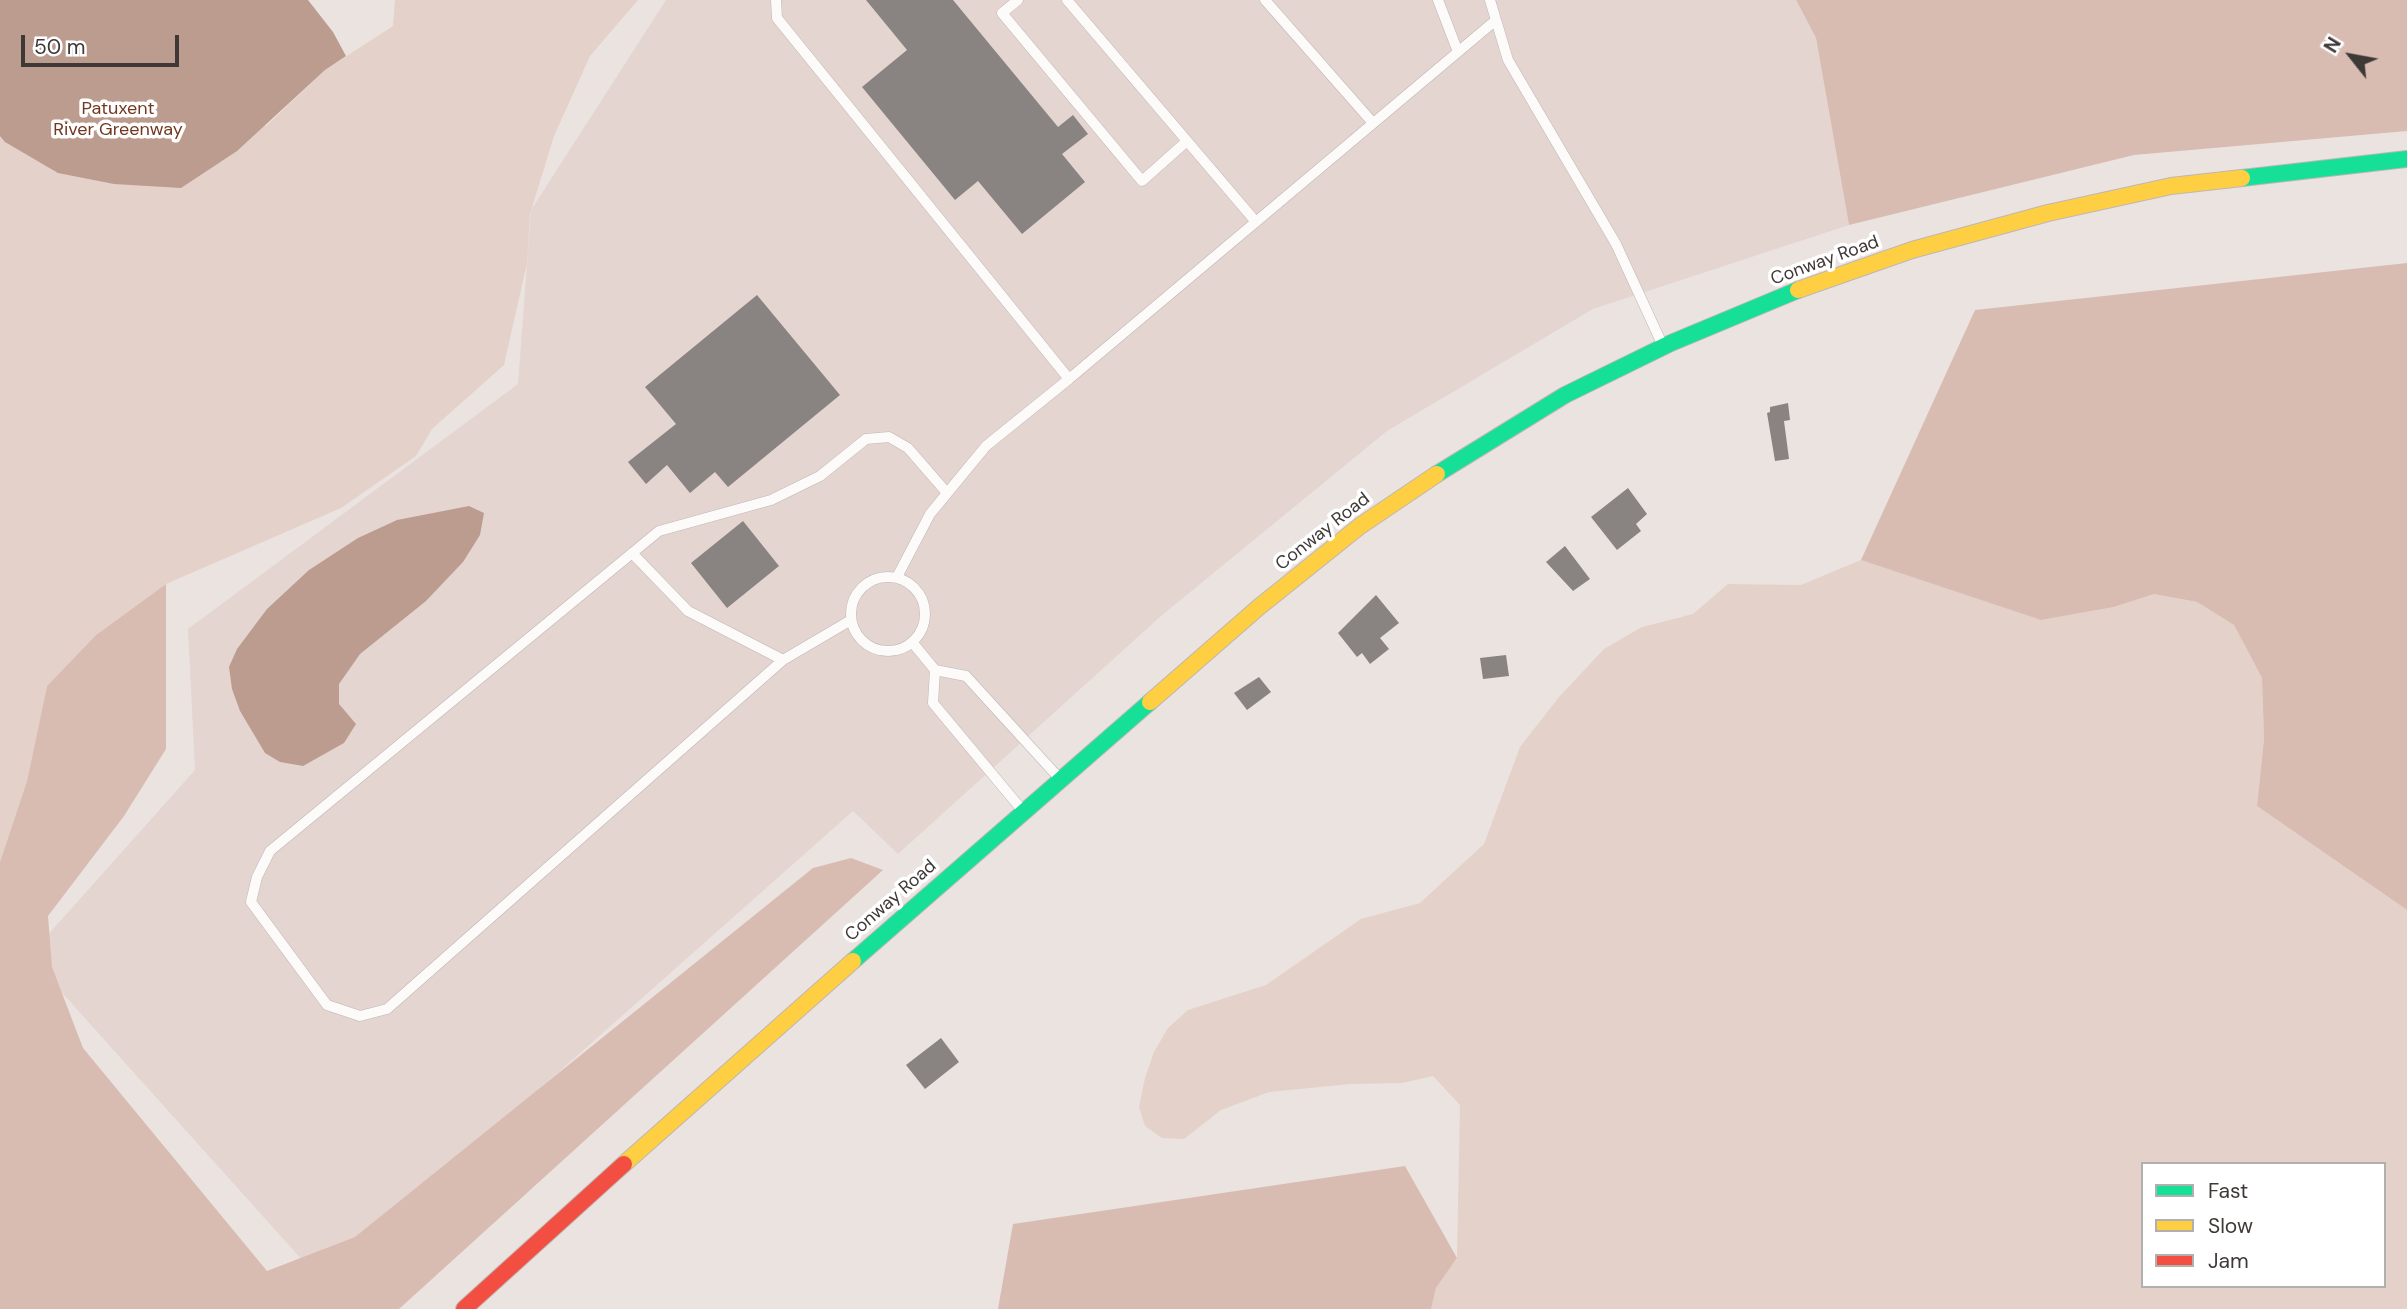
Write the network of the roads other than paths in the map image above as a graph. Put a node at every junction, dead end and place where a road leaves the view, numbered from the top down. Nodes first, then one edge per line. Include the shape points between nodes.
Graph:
1 (776, 0) edge
2 (1018, 0) edge
3 (1067, 0) edge
4 (1265, 0) edge
5 (1438, 0) edge
6 (1490, 0) edge
7 (1496, 20) junction
8 (1458, 52) junction
9 (1373, 123) junction
10 (1187, 141) junction
11 (2407, 159) edge
12 (1256, 222) junction
13 (1664, 347) junction
14 (1069, 379) junction
15 (947, 494) junction
16 (632, 553) junction
17 (897, 577) junction
18 (851, 620) junction
19 (912, 642) junction
20 (783, 660) junction
21 (935, 670) junction
22 (1060, 779) junction
23 (1023, 811) junction
24 (464, 1309) edge

1 - 14 lane via 777,18
2 - 10 lane via 1002,13 1142,181
3 - 10 lane
4 - 9 lane
5 - 8 lane
6 - 7 lane
7 - 8 lane
7 - 13 lane via 1508,61 1616,244
8 - 9 lane
9 - 12 lane
10 - 12 lane
11 - 13 street, Conway Road via 2171,186 2048,213 1912,250 1810,286
12 - 14 lane
13 - 22 street, Conway Road via 1565,395 1472,450 1360,526
14 - 15 lane via 986,446
15 - 16 lane via 908,448 889,438 866,439 820,476 771,500 659,531
15 - 17 lane via 930,514
16 - 20 lane via 688,611
16 - 20 lane via 270,851 251,902 327,1004 360,1016 387,1009
17 - 18 lane via 864,585 851,607
17 - 19 lane via 916,589 925,611
18 - 19 lane via 864,642 875,649 888,651
18 - 20 lane
19 - 21 lane
21 - 22 lane via 966,676
21 - 23 lane via 933,703
22 - 23 street, Conway Road
23 - 24 street, Conway Road

